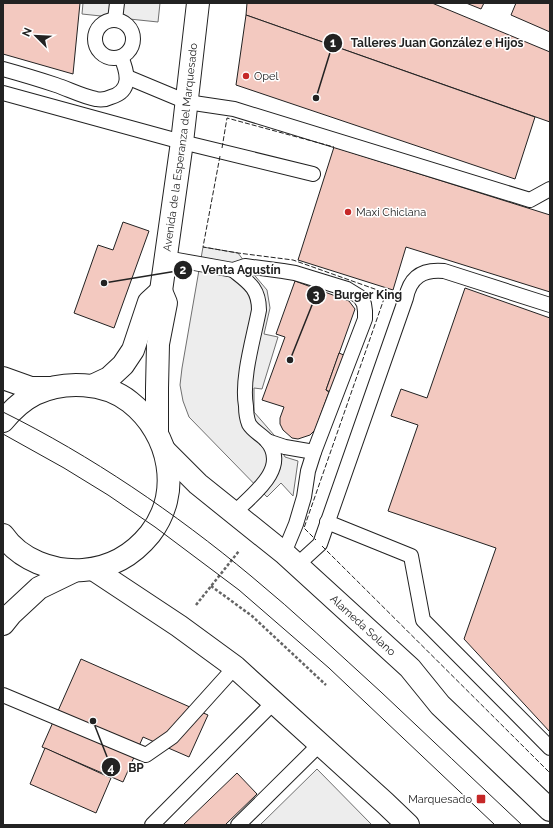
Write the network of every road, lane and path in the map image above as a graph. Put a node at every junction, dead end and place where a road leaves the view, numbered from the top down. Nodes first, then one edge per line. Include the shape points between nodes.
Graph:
1 (117, 3) edge
2 (198, 3) edge
3 (115, 20) junction
4 (121, 57) junction
5 (3, 69) edge
6 (127, 77) junction
7 (3, 93) edge
8 (187, 102) junction
9 (182, 142) junction
10 (313, 174) dead end
11 (550, 189) edge
12 (166, 258) junction
13 (233, 270) junction
14 (161, 291) junction
15 (550, 305) edge
16 (3, 378) edge
17 (92, 386) junction
18 (51, 388) junction
19 (3, 421) edge
20 (267, 441) junction
21 (161, 442) junction
22 (314, 452) junction
23 (234, 513) junction
24 (327, 522) junction
25 (256, 529) junction
26 (3, 535) edge
27 (291, 559) junction
28 (83, 570) junction
29 (211, 586) junction
30 (3, 624) edge
31 (179, 626) junction
32 (235, 666) junction
33 (326, 685) dead end
34 (3, 695) edge
35 (17, 702) junction
36 (274, 702) junction
37 (3, 704) edge
38 (320, 744) junction
39 (550, 748) edge
40 (550, 810) edge
41 (152, 825) edge
42 (238, 825) edge
43 (408, 825) edge

1 - 3 lane
2 - 8 main road, Avenida de la Esperanza del Marquesado
3 - 4 lane via 130,28 133,36 128,52
3 - 4 lane via 107,21 100,26 95,42 98,50 105,56
4 - 6 lane
5 - 6 lane via 96,99 110,98 122,92
6 - 8 lane
7 - 9 lane
8 - 9 main road, Avenida de la Esperanza del Marquesado
8 - 11 lane via 234,109 530,200
9 - 10 lane
9 - 12 main road, Avenida de la Esperanza del Marquesado
12 - 13 lane
12 - 14 main road, Avenida de la Esperanza del Marquesado
13 - 20 lane via 253,287 259,301 244,385 245,405 250,425
13 - 22 lane via 245,266 295,273 347,289 360,297 364,304 365,319
14 - 17 main road via 149,302 132,350 123,365 109,378
14 - 21 main road via 166,303 158,344 157,388
15 - 24 lane via 444,271 427,272 412,282
16 - 18 main road via 31,388
17 - 18 main road, Alameda Solano via 71,385
17 - 21 main road, Alameda Solano via 130,401 145,416
18 - 19 main road via 21,402
20 - 22 lane
20 - 23 lane via 274,458 270,476
21 - 23 main road, Alameda Solano via 198,484
21 - 28 main road via 169,471 168,491 164,510 154,528 143,543 128,555 111,564
22 - 27 lane via 296,524
23 - 25 main road, Alameda Solano
24 - 27 lane via 320,544
24 - 39 lane via 411,556 423,620
25 - 27 main road, Alameda Solano
25 - 29 path
26 - 28 main road via 20,553 37,562 55,568
27 - 40 main road, Alameda Solano via 410,668 440,705
28 - 30 main road via 39,588
28 - 31 main road
29 - 31 path
29 - 33 path via 252,616
31 - 32 main road
32 - 35 lane via 172,737 146,755
32 - 36 main road
34 - 35 lane
35 - 37 lane
36 - 38 main road
36 - 41 lane
38 - 42 lane
38 - 43 main road

